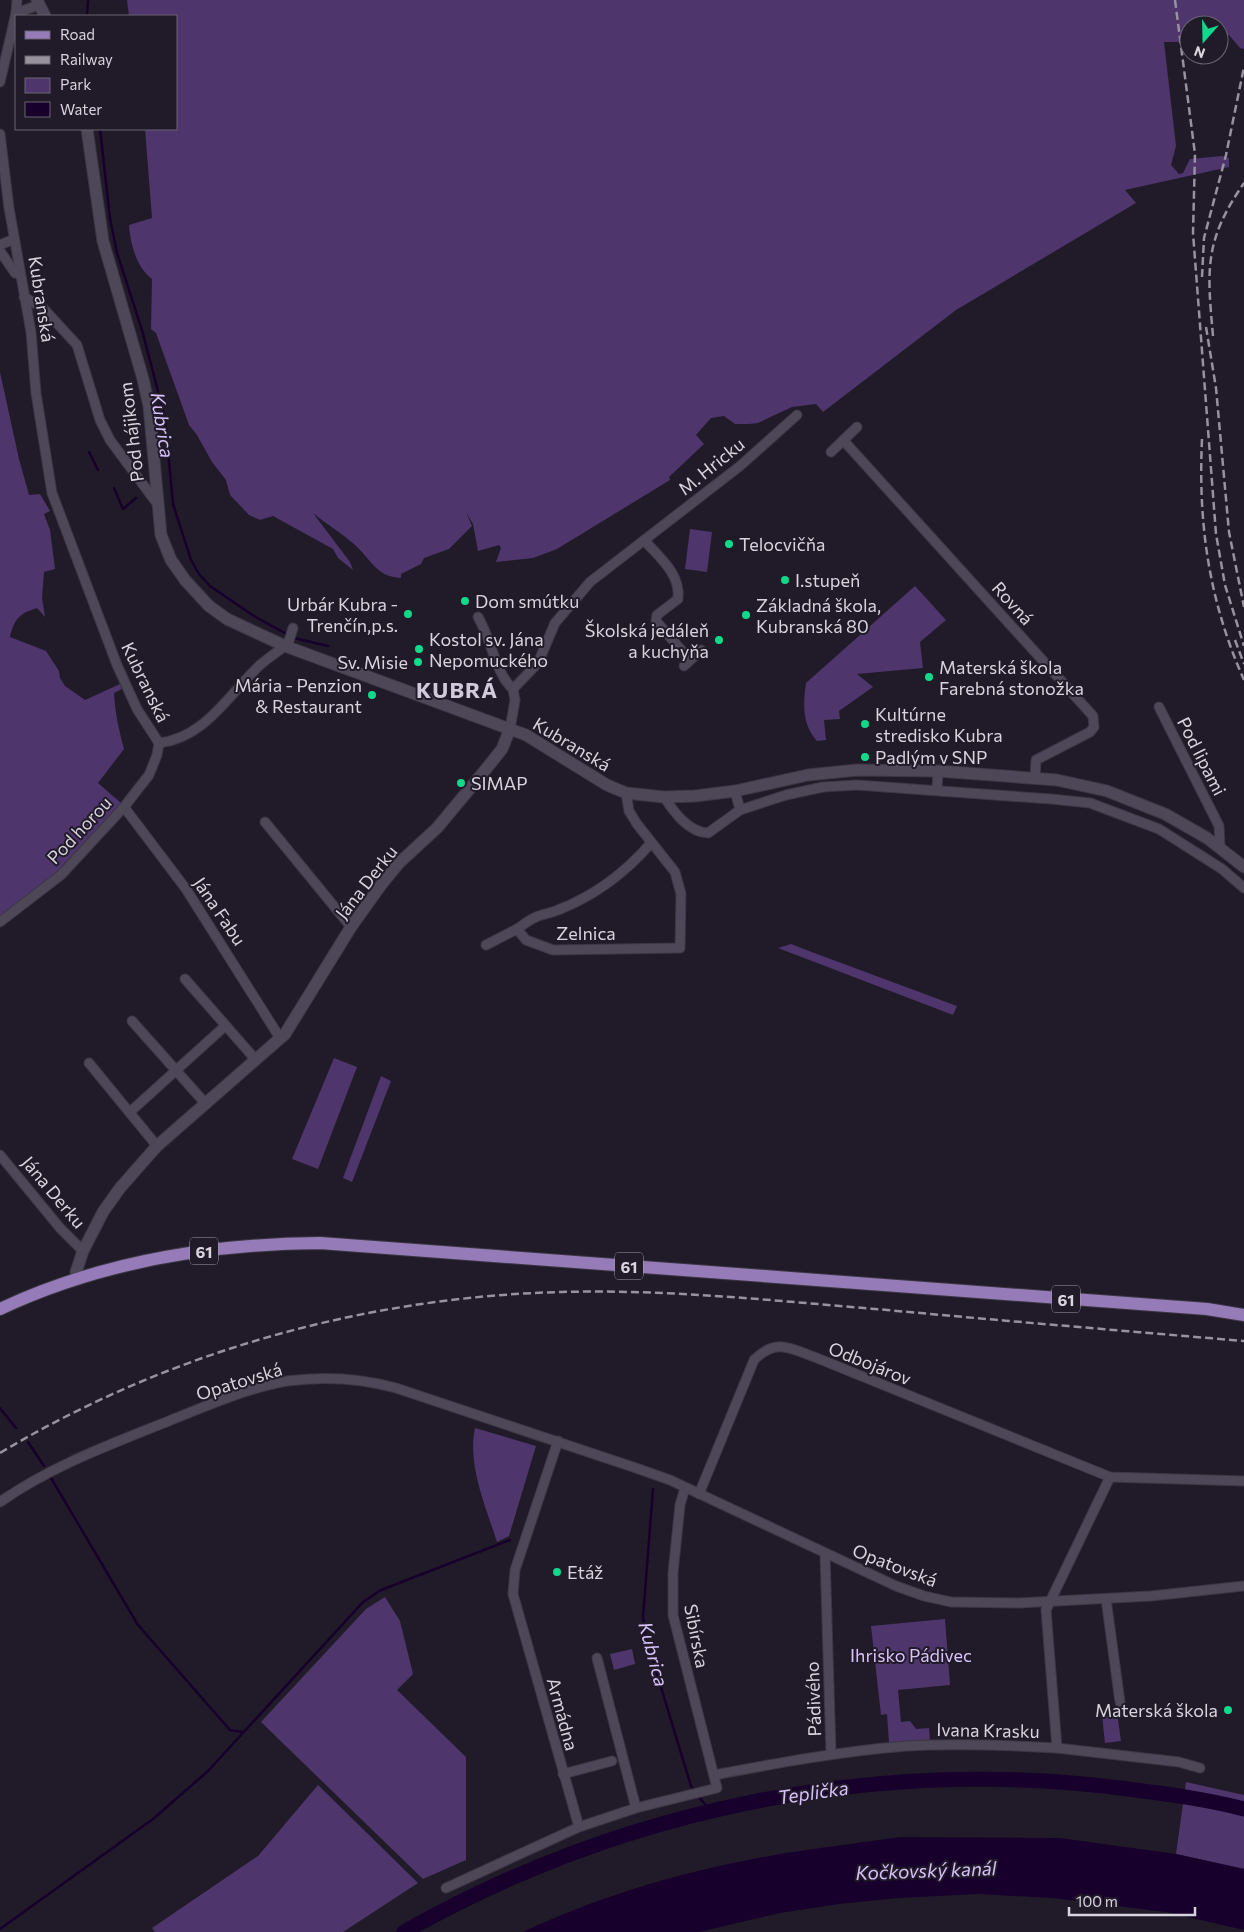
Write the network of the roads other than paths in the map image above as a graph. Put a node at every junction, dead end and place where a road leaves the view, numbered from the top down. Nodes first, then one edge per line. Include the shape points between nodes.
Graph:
1 (17, 0) edge
2 (40, 7) edge
3 (16, 13) joint
4 (15, 17) edge
5 (2, 64) edge
6 (0, 82) edge
7 (87, 130) edge
8 (0, 134) edge
9 (14, 239) junction
10 (0, 245) edge
11 (0, 251) edge
12 (20, 274) junction
13 (24, 296) junction
14 (797, 415) dead end
15 (857, 427) dead end
16 (844, 440) junction
17 (831, 452) dead end
18 (156, 502) junction
19 (644, 540) junction
20 (478, 617) dead end
21 (289, 639) junction
22 (701, 650) dead end
23 (513, 690) junction
24 (1159, 707) dead end
25 (510, 729) junction
26 (159, 743) junction
27 (857, 770) junction
28 (938, 771) junction
29 (1014, 777) junction
30 (1035, 778) junction
31 (783, 781) junction
32 (857, 785) junction
33 (1094, 788) junction
34 (937, 790) junction
35 (735, 791) junction
36 (626, 793) junction
37 (786, 795) junction
38 (1013, 795) junction
39 (664, 797) junction
40 (1090, 803) junction
41 (124, 807) junction
42 (740, 810) junction
43 (1165, 814) junction
44 (265, 822) dead end
45 (1159, 829) junction
46 (651, 843) junction
47 (1220, 848) junction
48 (1232, 857) junction
49 (1244, 868) edge
50 (1222, 869) junction
51 (1244, 888) edge
52 (0, 922) edge
53 (352, 927) junction
54 (516, 929) junction
55 (486, 945) dead end
56 (185, 979) dead end
57 (132, 1021) dead end
58 (225, 1026) junction
59 (280, 1038) junction
60 (256, 1060) junction
61 (89, 1063) dead end
62 (177, 1070) junction
63 (205, 1103) junction
64 (130, 1112) junction
65 (157, 1146) junction
66 (0, 1155) edge
67 (82, 1251) junction
68 (79, 1279) junction
69 (1244, 1306) edge
70 (0, 1309) edge
71 (1207, 1310) junction
72 (1244, 1315) edge
73 (558, 1441) junction
74 (1110, 1477) junction
75 (1244, 1481) edge
76 (685, 1488) junction
77 (699, 1494) junction
78 (0, 1502) edge
79 (825, 1554) junction
80 (1244, 1586) edge
81 (1106, 1599) junction
82 (1052, 1601) junction
83 (597, 1658) dead end
84 (1120, 1702) dead end
85 (1057, 1748) junction
86 (831, 1754) junction
87 (612, 1761) dead end
88 (1200, 1768) dead end
89 (563, 1774) junction
90 (714, 1775) junction
91 (636, 1808) junction
92 (579, 1826) junction
93 (446, 1888) dead end

1 - 3 street
2 - 3 street
4 - 5 street
5 - 6 street
7 - 18 street, Pod hájikom via 103,241 145,388
8 - 9 street, Kubranská
9 - 10 street
9 - 12 street, Kubranská
11 - 12 street via 14,272
12 - 13 street, Kubranská
13 - 18 street via 43,308 77,345 100,420 110,440
13 - 26 street, Kubranská via 44,456 52,493 117,665 137,709
14 - 19 street, M. Hricku via 740,466
15 - 16 street
16 - 17 street
16 - 30 street, Rovná via 1093,716 1094,727 1090,732 1036,760
18 - 21 street, Pod hájikom via 165,548 196,593 227,619
19 - 22 street via 676,577 678,598 657,615 656,621 687,663
19 - 23 street, M. Hricku via 576,596 555,623 538,663
20 - 23 street via 491,641 498,667
21 - 25 street, Kubranská
21 - 26 street, Kubranská via 194,732
23 - 25 street via 515,700
24 - 47 street, Pod lipami via 1219,826
25 - 36 street, Kubranská via 538,740 607,785
25 - 53 street, Jána Derku via 497,755 437,828 399,863
26 - 41 street, Pod horou via 149,775
27 - 28 street, Kubranská
27 - 31 street, Kubranská
27 - 32 street
28 - 29 street, Kubranská
28 - 34 street
29 - 30 street, Kubranská
29 - 38 street
30 - 33 street, Kubranská
31 - 35 street, Kubranská
31 - 37 street
32 - 34 street
32 - 37 street via 823,787
33 - 40 street
33 - 43 street, Kubranská
34 - 38 street
35 - 39 street, Kubranská
35 - 42 street
36 - 39 street, Kubranská
36 - 46 street, Zelnica via 629,811
37 - 42 street
38 - 40 street
39 - 42 street via 684,822 703,833 712,832
40 - 45 street
41 - 52 street, Pod horou via 61,875
41 - 59 street, Jána Fabu via 186,889
43 - 45 street
43 - 47 street, Kubranská
44 - 53 street
45 - 50 street
46 - 54 street, Zelnica via 632,865 612,880 558,911 536,917
46 - 54 street, Zelnica via 675,872 681,894 680,948 553,950 526,940
47 - 48 street, Kubranská
48 - 49 street, Kubranská
48 - 50 street
50 - 51 street
53 - 59 street, Jána Derku via 299,1014
54 - 55 street
56 - 58 street
57 - 62 street
58 - 60 street
58 - 62 street
59 - 60 street, Jána Derku
60 - 63 street, Jána Derku
61 - 64 street
62 - 63 street
62 - 64 street
63 - 65 street, Jána Derku
64 - 65 street
65 - 67 street, Jána Derku via 103,1212
66 - 67 street, Jána Derku
67 - 68 street, Jána Derku via 76,1272
68 - 70 main road, 61
68 - 71 main road, 61 via 134,1263 186,1253 320,1243
69 - 71 main road, 61
71 - 72 main road, 61
73 - 76 street, Opatovská
73 - 78 street, Opatovská via 377,1383 338,1378 300,1380 263,1386 236,1395 94,1451 40,1477
73 - 89 street, Armádna via 515,1570 513,1594
74 - 75 street
74 - 77 street, Odbojárov via 779,1346 763,1351 754,1360
74 - 82 street, Ivana Krasku
76 - 77 street, Opatovská
76 - 90 street, Sibírska via 680,1505 673,1573 673,1615
77 - 79 street, Opatovská
79 - 82 street, Opatovská via 896,1586 951,1602
79 - 86 street, Pádivého
80 - 81 street, Opatovská
81 - 82 street, Opatovská
81 - 84 street
82 - 85 street, Ivana Krasku via 1046,1610
83 - 91 street
85 - 86 street, Ivana Krasku via 981,1744
85 - 88 street via 1179,1762
86 - 90 street, Pádivého
87 - 89 street
89 - 92 street, Armádna
90 - 91 street, Sibírska via 718,1788
91 - 92 street
92 - 93 street

